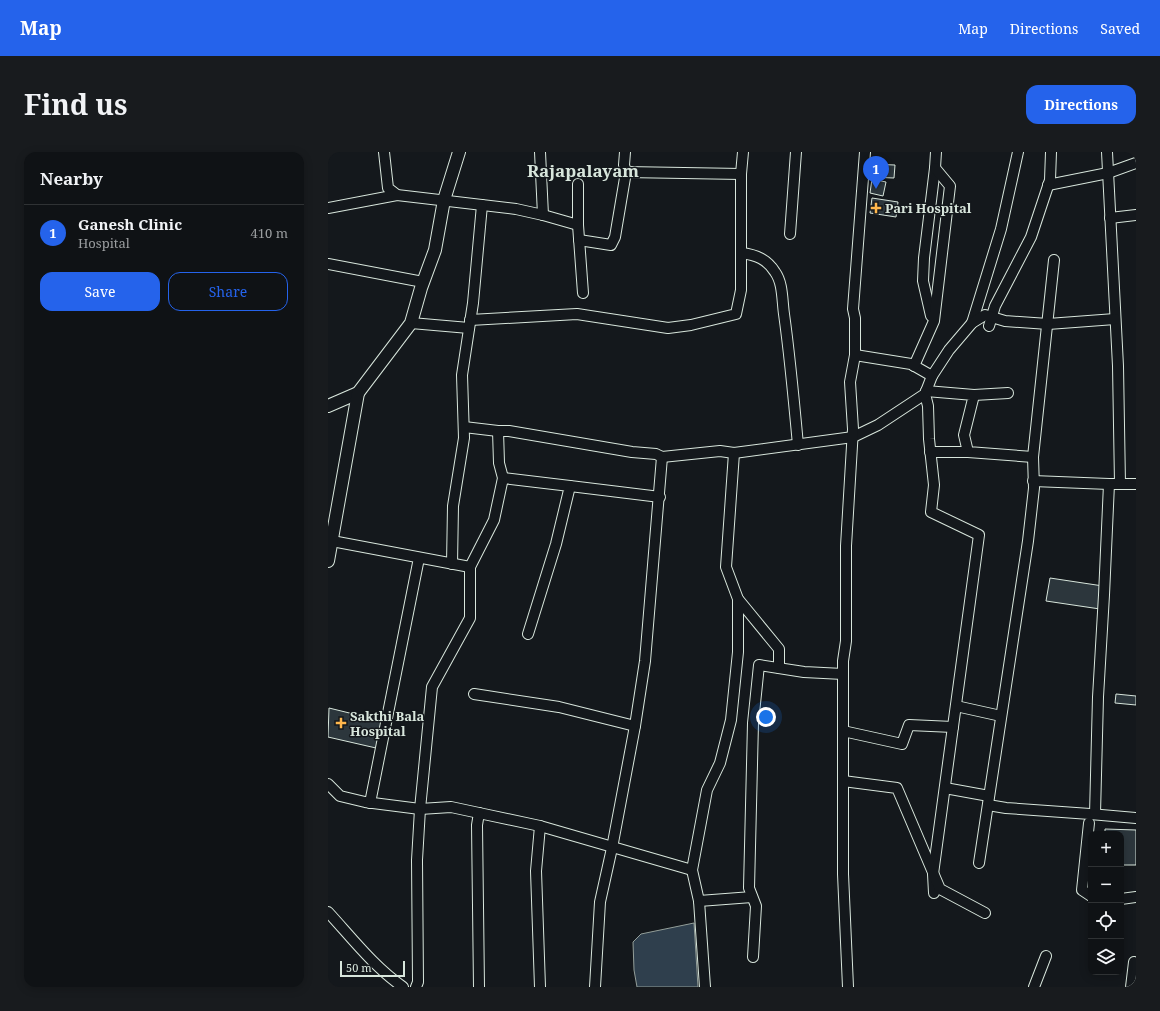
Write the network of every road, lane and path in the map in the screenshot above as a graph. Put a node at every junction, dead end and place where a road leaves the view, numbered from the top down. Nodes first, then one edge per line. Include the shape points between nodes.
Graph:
1 (384, 152) edge
2 (459, 152) edge
3 (540, 152) edge
4 (625, 152) edge
5 (743, 152) edge
6 (796, 152) edge
7 (865, 152) edge
8 (936, 152) edge
9 (1018, 152) edge
10 (1051, 152) edge
11 (1107, 152) edge
12 (1136, 163) edge
13 (935, 168) junction
14 (626, 172) junction
15 (1108, 173) junction
16 (741, 174) junction
17 (578, 184) dead end
18 (1048, 185) junction
19 (397, 195) junction
20 (444, 200) junction
21 (482, 205) junction
22 (328, 208) edge
23 (543, 215) junction
24 (1136, 215) edge
25 (1110, 218) junction
26 (578, 226) junction
27 (790, 234) dead end
28 (579, 240) junction
29 (742, 253) junction
30 (1054, 260) dead end
31 (328, 264) edge
32 (423, 282) junction
33 (584, 293) dead end
34 (1115, 319) junction
35 (934, 320) junction
36 (991, 321) junction
37 (411, 323) junction
38 (972, 323) junction
39 (470, 324) junction
40 (1048, 324) junction
41 (855, 355) junction
42 (914, 366) junction
43 (932, 376) junction
44 (925, 392) junction
45 (358, 393) junction
46 (1008, 393) dead end
47 (974, 395) junction
48 (328, 406) edge
49 (464, 427) junction
50 (498, 431) junction
51 (853, 437) junction
52 (798, 445) junction
53 (930, 452) junction
54 (968, 452) junction
55 (734, 453) junction
56 (1033, 456) junction
57 (662, 457) junction
58 (503, 478) junction
59 (1033, 481) junction
60 (1109, 484) junction
61 (1120, 484) junction
62 (1136, 484) edge
63 (570, 486) junction
64 (660, 497) junction
65 (332, 541) junction
66 (419, 558) junction
67 (328, 561) edge
68 (452, 564) junction
69 (470, 568) junction
70 (738, 599) junction
71 (528, 634) dead end
72 (779, 668) junction
73 (843, 674) junction
74 (474, 694) dead end
75 (956, 706) junction
76 (1002, 716) junction
77 (635, 726) junction
78 (953, 727) junction
79 (843, 731) junction
80 (843, 780) junction
81 (328, 784) edge
82 (944, 788) junction
83 (988, 800) junction
84 (370, 803) junction
85 (420, 809) junction
86 (479, 813) junction
87 (1095, 814) junction
88 (1136, 818) edge
89 (1089, 823) dead end
90 (540, 826) junction
91 (612, 848) junction
92 (979, 863) dead end
93 (692, 870) junction
94 (933, 874) junction
95 (934, 893) dead end
96 (1088, 894) edge
97 (752, 897) junction
98 (1136, 897) edge
99 (1124, 899) edge
100 (699, 901) junction
101 (328, 912) edge
102 (985, 912) dead end
103 (1046, 956) dead end
104 (753, 957) dead end
105 (1134, 962) dead end
106 (403, 987) edge
107 (416, 987) edge
108 (479, 987) edge
109 (540, 987) edge
110 (595, 987) edge
111 (705, 987) edge
112 (848, 987) edge
113 (1034, 987) edge
114 (1131, 987) edge

1 - 19 street via 388,188
2 - 20 main road
3 - 23 street
4 - 14 street
5 - 16 street
6 - 27 street
7 - 41 street via 853,309
8 - 13 street
9 - 38 street via 1001,229
10 - 18 street
11 - 15 street
12 - 15 street
13 - 35 street via 923,281
13 - 35 street via 950,186
14 - 16 street
14 - 28 street via 615,238 611,245
15 - 18 street
15 - 25 street
16 - 29 street
17 - 26 street
18 - 36 street via 1031,237 995,306
19 - 20 street
19 - 22 street
20 - 21 street
20 - 32 main road via 435,250
21 - 23 street
21 - 39 street
23 - 26 street
24 - 25 street
25 - 34 street
26 - 28 street
28 - 33 street
29 - 39 street via 741,290 736,314 714,320 668,328 577,314
29 - 52 street via 753,254 765,260 776,272 788,341
30 - 40 street
31 - 32 street
32 - 37 main road
34 - 40 street
34 - 61 street
35 - 42 street
36 - 38 street via 985,315
36 - 40 street
37 - 39 street
37 - 45 main road
38 - 43 street via 949,350
39 - 49 street via 462,374
40 - 56 street
41 - 42 street
41 - 51 street via 850,382
42 - 43 street
43 - 44 street
44 - 47 street
44 - 51 street via 878,425
44 - 53 street
45 - 48 main road
45 - 65 main road
46 - 47 street
47 - 54 street via 964,435
49 - 50 street
49 - 68 street via 453,506
50 - 57 street via 656,454
50 - 58 street via 498,463
51 - 52 street
51 - 73 street via 846,546 846,641
52 - 55 street
53 - 54 street
53 - 75 street via 934,485 931,512 979,535
54 - 56 street
55 - 57 street via 720,451
55 - 70 street via 726,567
56 - 59 street
57 - 64 street
58 - 63 street
58 - 69 street via 494,520
59 - 60 street
59 - 76 street via 1028,541
60 - 61 street
60 - 87 street
61 - 62 street
63 - 64 street
63 - 71 street via 556,544
64 - 77 street via 645,661
65 - 66 street
65 - 67 main road
66 - 68 street
66 - 84 street
68 - 69 street
69 - 85 street via 470,618 432,687
70 - 72 street via 779,649
70 - 93 street via 738,652 731,720 720,763 708,790
72 - 73 street
72 - 97 street via 759,665 753,723 749,888
73 - 79 street
74 - 77 street via 559,706
75 - 76 street
75 - 78 street
76 - 83 street
77 - 91 street
78 - 79 street via 909,725 902,744
78 - 82 street
79 - 80 street
80 - 94 street via 897,788
80 - 112 street via 843,874
81 - 84 street via 340,796
82 - 83 street
82 - 94 street
83 - 87 street via 1006,808
83 - 92 street
84 - 85 street
85 - 86 street via 451,807
85 - 107 street
86 - 90 street
86 - 108 street
87 - 88 street
89 - 96 street via 1082,890
90 - 91 street
90 - 109 street via 536,871
91 - 93 street
91 - 110 street via 600,902
93 - 100 street
94 - 95 street
94 - 102 street via 940,889
97 - 100 street
97 - 104 street via 756,906
98 - 99 street
100 - 111 street
101 - 106 street via 372,960
103 - 113 street
105 - 114 street

